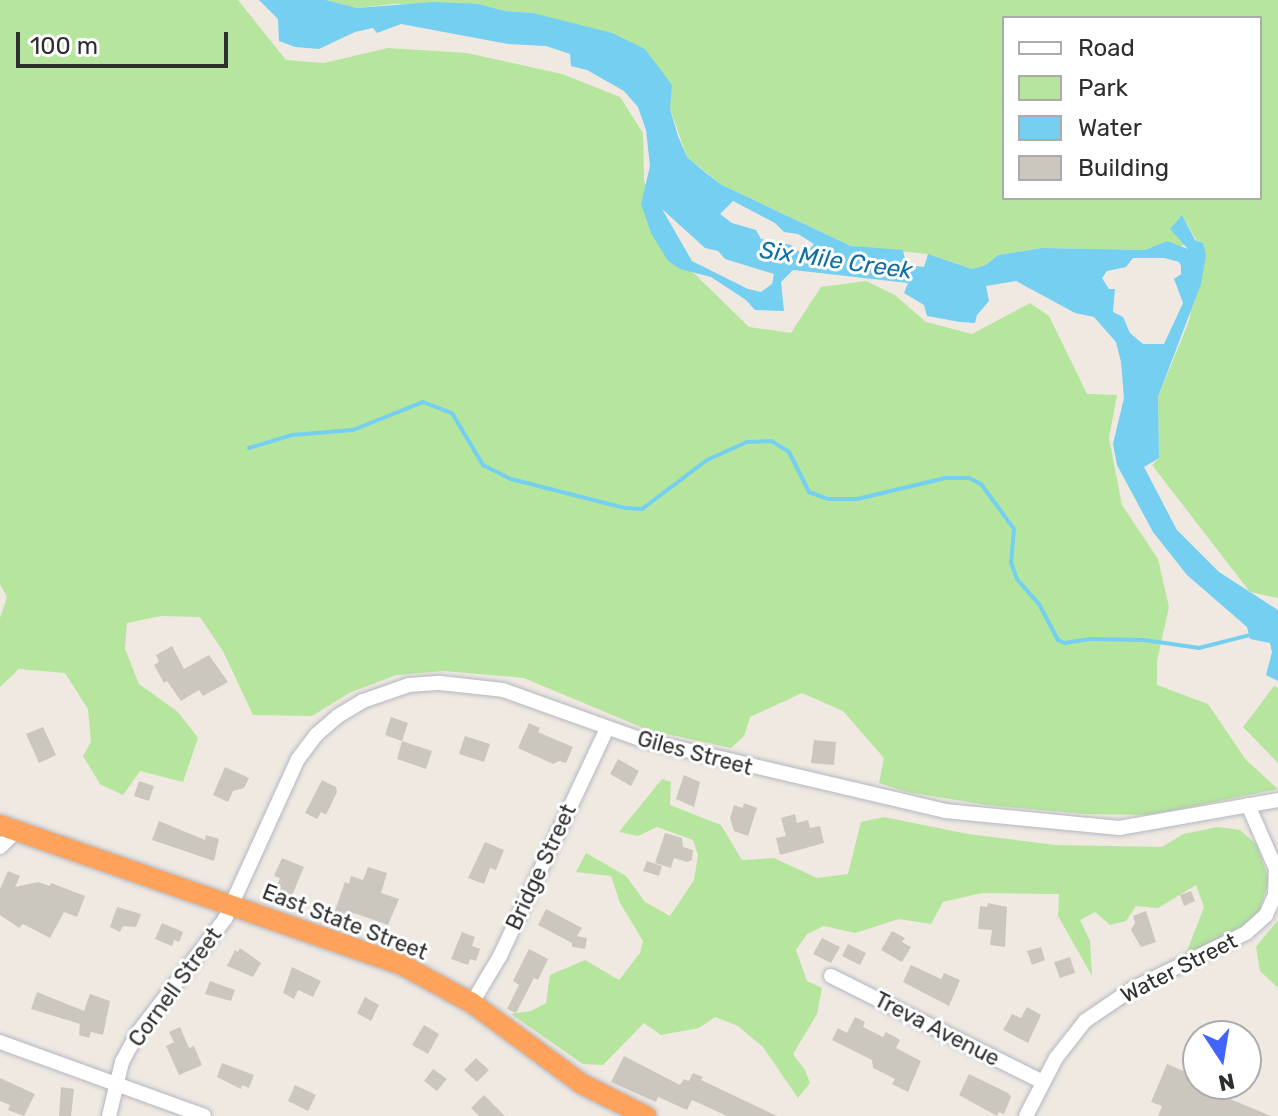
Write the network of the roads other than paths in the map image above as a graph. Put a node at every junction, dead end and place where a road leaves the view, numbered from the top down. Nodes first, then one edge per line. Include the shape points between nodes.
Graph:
1 (607, 729) junction
2 (1278, 800) edge
3 (1248, 805) junction
4 (9, 828) edge
5 (0, 847) edge
6 (232, 905) junction
7 (831, 976) dead end
8 (472, 1003) junction
9 (0, 1042) edge
10 (117, 1082) junction
11 (1043, 1082) junction
12 (109, 1116) edge
13 (204, 1116) edge
14 (646, 1116) edge
15 (1026, 1116) edge

1 - 3 street, Giles Street via 856,793 1008,819 1119,828
1 - 6 street, Giles Street via 533,699 472,686 409,685 363,701 316,735 298,759
1 - 8 street, Bridge Street via 500,956
2 - 3 street, Giles Street
3 - 11 street, Water Street via 1276,869 1275,895 1266,915 1246,933 1132,989 1085,1021
4 - 5 street
4 - 6 highway, East State Street
6 - 8 highway, East State Street via 404,966
6 - 10 street, Cornell Street via 137,1034
7 - 11 street, Treva Avenue
8 - 14 highway, East State Street via 582,1084
9 - 10 street
10 - 12 street, Cornell Street
10 - 13 street
11 - 15 street, Water Street

